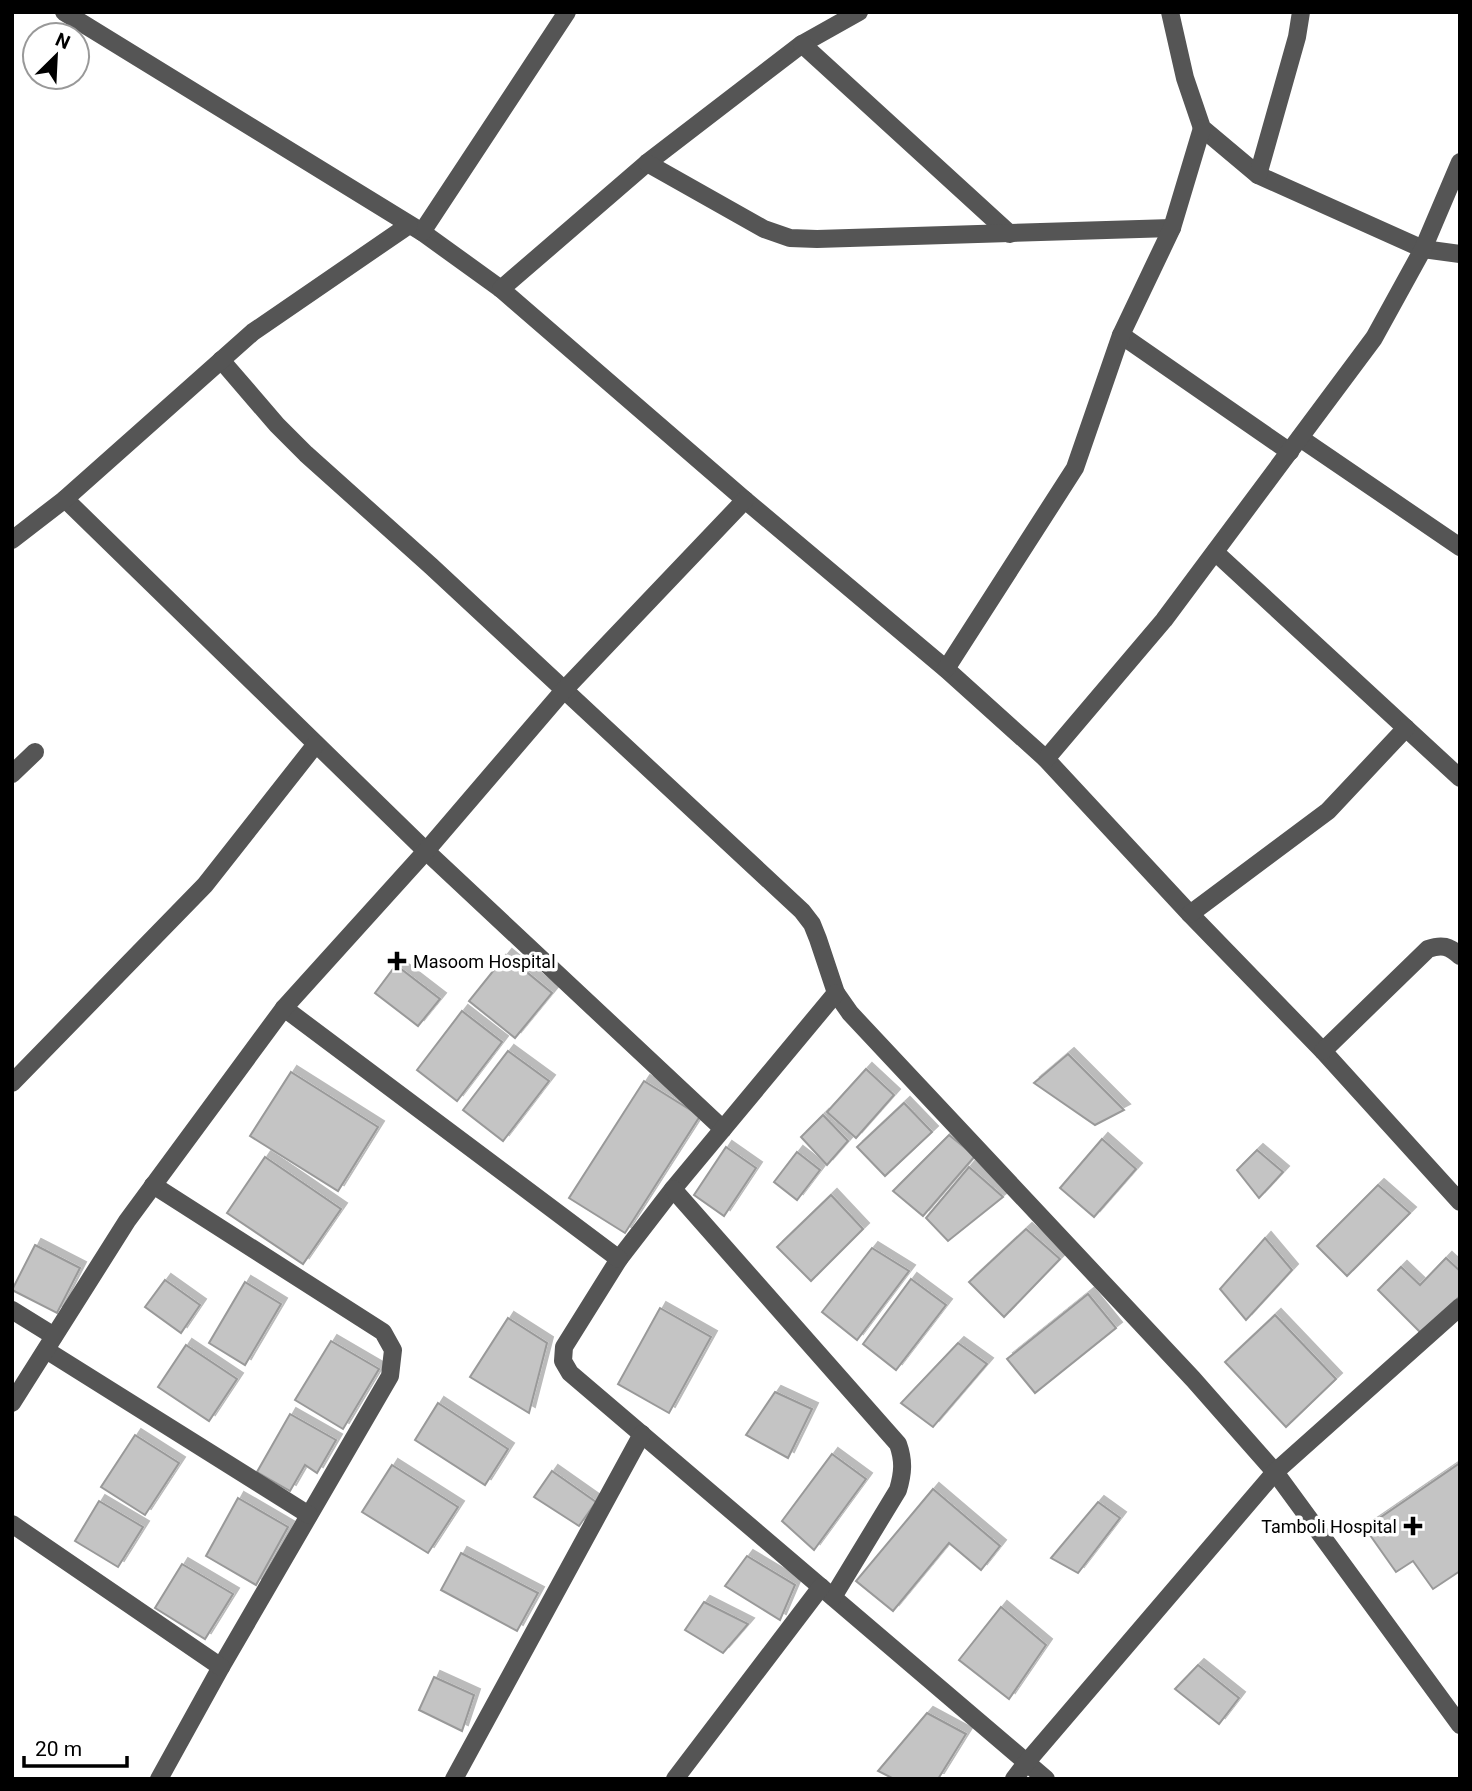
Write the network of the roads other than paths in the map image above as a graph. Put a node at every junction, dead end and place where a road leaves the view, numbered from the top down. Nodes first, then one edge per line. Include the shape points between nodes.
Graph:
1 (64, 12) edge
2 (566, 12) edge
3 (859, 12) edge
4 (1170, 12) edge
5 (1301, 12) edge
6 (802, 44) junction
7 (1202, 128) junction
8 (1460, 162) edge
9 (647, 163) junction
10 (1258, 175) junction
11 (415, 228) junction
12 (1172, 228) junction
13 (1010, 234) junction
14 (1423, 249) junction
15 (1460, 254) edge
16 (500, 289) junction
17 (1121, 335) junction
18 (221, 360) junction
19 (1295, 445) junction
20 (65, 499) junction
21 (746, 500) junction
22 (12, 540) edge
23 (1460, 547) edge
24 (1215, 552) junction
25 (946, 668) junction
26 (564, 690) junction
27 (1406, 728) junction
28 (316, 744) junction
29 (36, 752) dead end
30 (1046, 760) junction
31 (12, 774) edge
32 (1460, 778) edge
33 (426, 851) junction
34 (1190, 914) junction
35 (1460, 956) edge
36 (836, 993) junction
37 (284, 1007) junction
38 (1323, 1051) junction
39 (12, 1083) edge
40 (723, 1129) junction
41 (153, 1185) junction
42 (673, 1189) junction
43 (1460, 1202) edge
44 (619, 1259) junction
45 (1460, 1307) edge
46 (12, 1310) edge
47 (50, 1343) junction
48 (12, 1403) edge
49 (642, 1434) junction
50 (1275, 1472) junction
51 (309, 1515) junction
52 (12, 1524) edge
53 (827, 1592) junction
54 (221, 1667) junction
55 (1460, 1725) edge
56 (1026, 1763) junction
57 (159, 1779) edge
58 (454, 1779) edge
59 (675, 1779) edge
60 (1014, 1779) edge
61 (1046, 1779) edge

1 - 11 street
2 - 11 street
3 - 6 street
4 - 7 street
5 - 10 street
6 - 9 street
6 - 13 street
7 - 10 street
7 - 12 street
8 - 14 street
9 - 13 street via 764,229 790,238
9 - 16 street
10 - 14 street
11 - 16 street
11 - 18 street via 253,332
12 - 13 street
12 - 17 street
14 - 15 street
14 - 19 street via 1374,338
16 - 21 street
17 - 19 street
17 - 25 street via 1075,468
18 - 20 street
18 - 26 street via 306,454
19 - 23 street
19 - 24 street
20 - 22 street
20 - 28 street
21 - 25 street
21 - 26 street
24 - 27 street
24 - 30 street
25 - 30 street
26 - 33 street
26 - 36 street via 802,911 812,924
27 - 32 street
27 - 34 street via 1328,811
28 - 33 street
28 - 39 street via 205,885
29 - 31 street
30 - 34 street
33 - 37 street
33 - 40 street
34 - 38 street
35 - 38 street via 1438,945 1427,949
36 - 40 street
36 - 50 street
37 - 41 street
37 - 44 street
38 - 43 street
40 - 42 street
41 - 47 street
41 - 51 street via 383,1332 393,1350 390,1376
42 - 44 street
42 - 53 street via 898,1444 903,1459 898,1490
44 - 49 street via 564,1347 563,1360 570,1373
45 - 50 street
46 - 47 street
47 - 48 street
47 - 51 street
49 - 53 street
49 - 58 street
50 - 55 street
50 - 56 street
51 - 54 street
52 - 54 street
53 - 56 street
53 - 59 street
54 - 57 street
56 - 60 street
56 - 61 street

